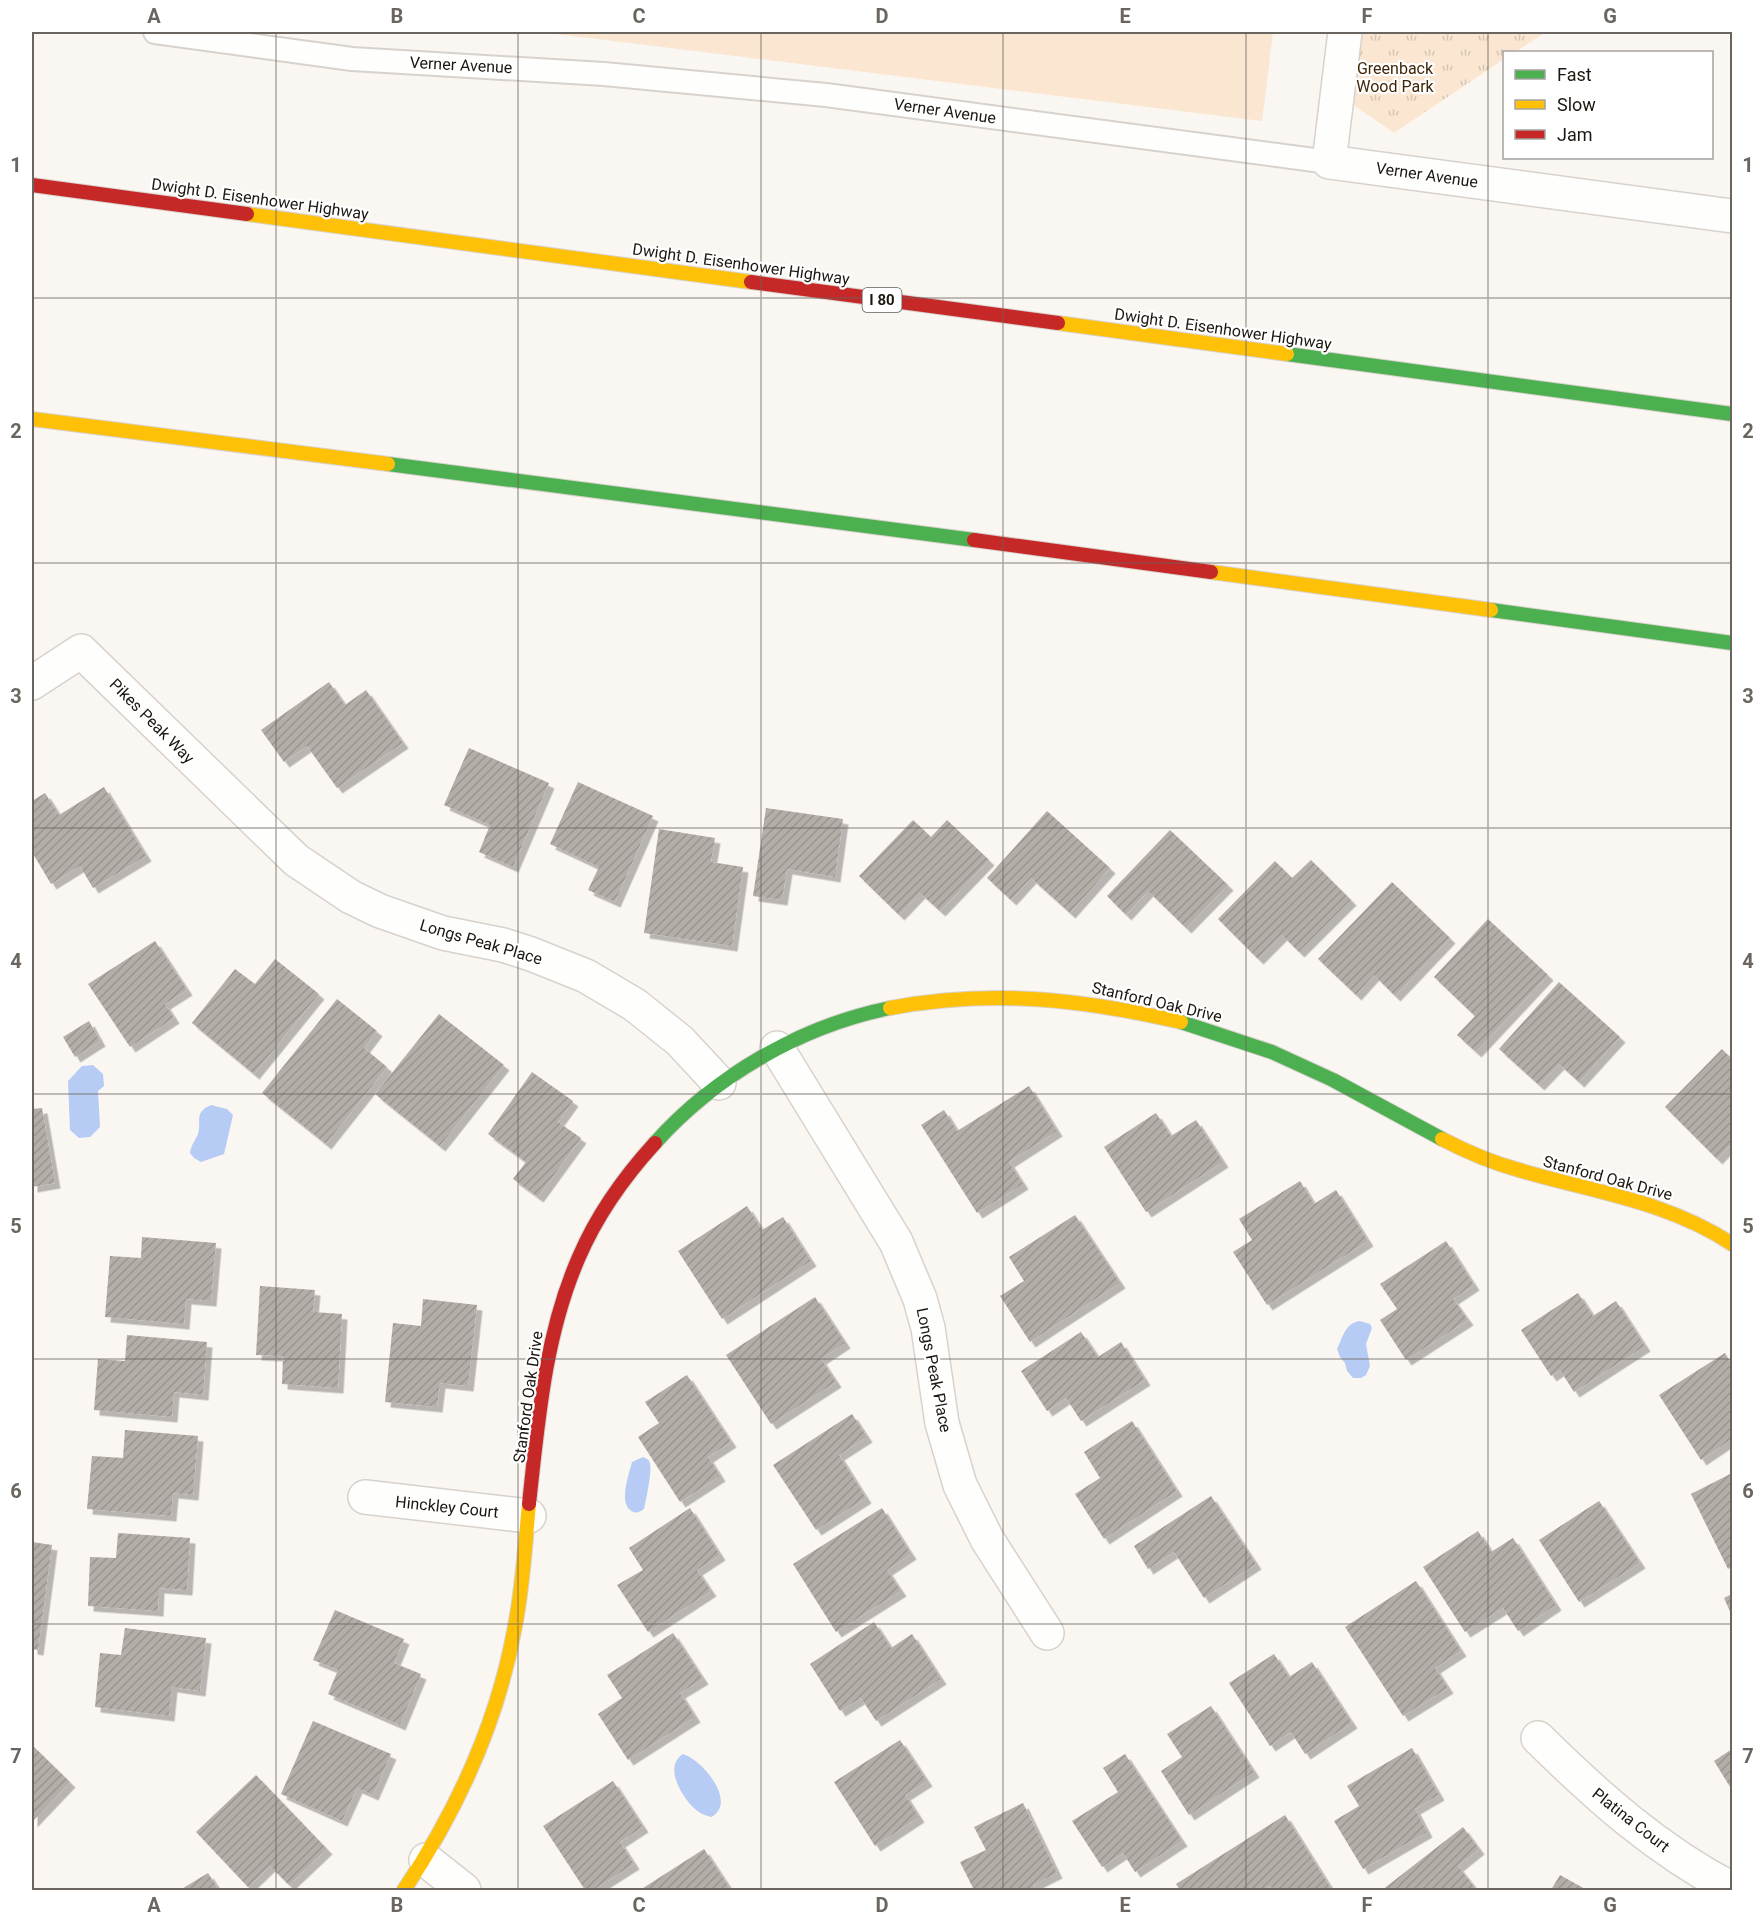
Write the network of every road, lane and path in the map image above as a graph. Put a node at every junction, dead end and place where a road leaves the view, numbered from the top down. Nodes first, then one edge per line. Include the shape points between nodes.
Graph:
1 (155, 32) edge
2 (1345, 32) edge
3 (1329, 162) junction
4 (32, 185) edge
5 (1732, 216) edge
6 (1732, 414) edge
7 (32, 419) edge
8 (1732, 643) edge
9 (32, 683) edge
10 (265, 832) joint
11 (777, 1048) junction
12 (719, 1083) junction
13 (1732, 1244) edge
14 (365, 1497) dead end
15 (529, 1516) junction
16 (1047, 1633) dead end
17 (1538, 1738) dead end
18 (426, 1860) junction
19 (1732, 1889) edge
20 (404, 1890) edge
21 (464, 1890) edge

1 - 3 lane, Verner Avenue via 352,58 604,74 826,95
2 - 3 street
3 - 5 street, Verner Avenue
4 - 6 main road, Dwight D. Eisenhower Highway / I 80
7 - 8 main road via 822,519
9 - 10 street, Pikes Peak Way via 81,651
10 - 12 street, Longs Peak Place via 296,860 351,897 380,911 444,933 503,945 586,976 634,1005 680,1041
11 - 12 main road, Stanford Oak Drive
11 - 13 main road, Stanford Oak Drive via 816,1029 874,1010 936,999 1017,995 1082,1001 1164,1017 1245,1041 1322,1074 1483,1158 1539,1177 1631,1197 1687,1217
11 - 16 street, Longs Peak Place via 896,1242 928,1328 942,1423 960,1485 987,1539
12 - 15 main road, Stanford Oak Drive via 675,1120 634,1165 600,1216 573,1271 554,1329
14 - 15 street, Hinckley Court
15 - 18 main road, Stanford Oak Drive via 516,1624 502,1688 482,1750
17 - 19 street, Platina Court via 1598,1797 1655,1842
18 - 20 main road, Stanford Oak Drive
18 - 21 street

